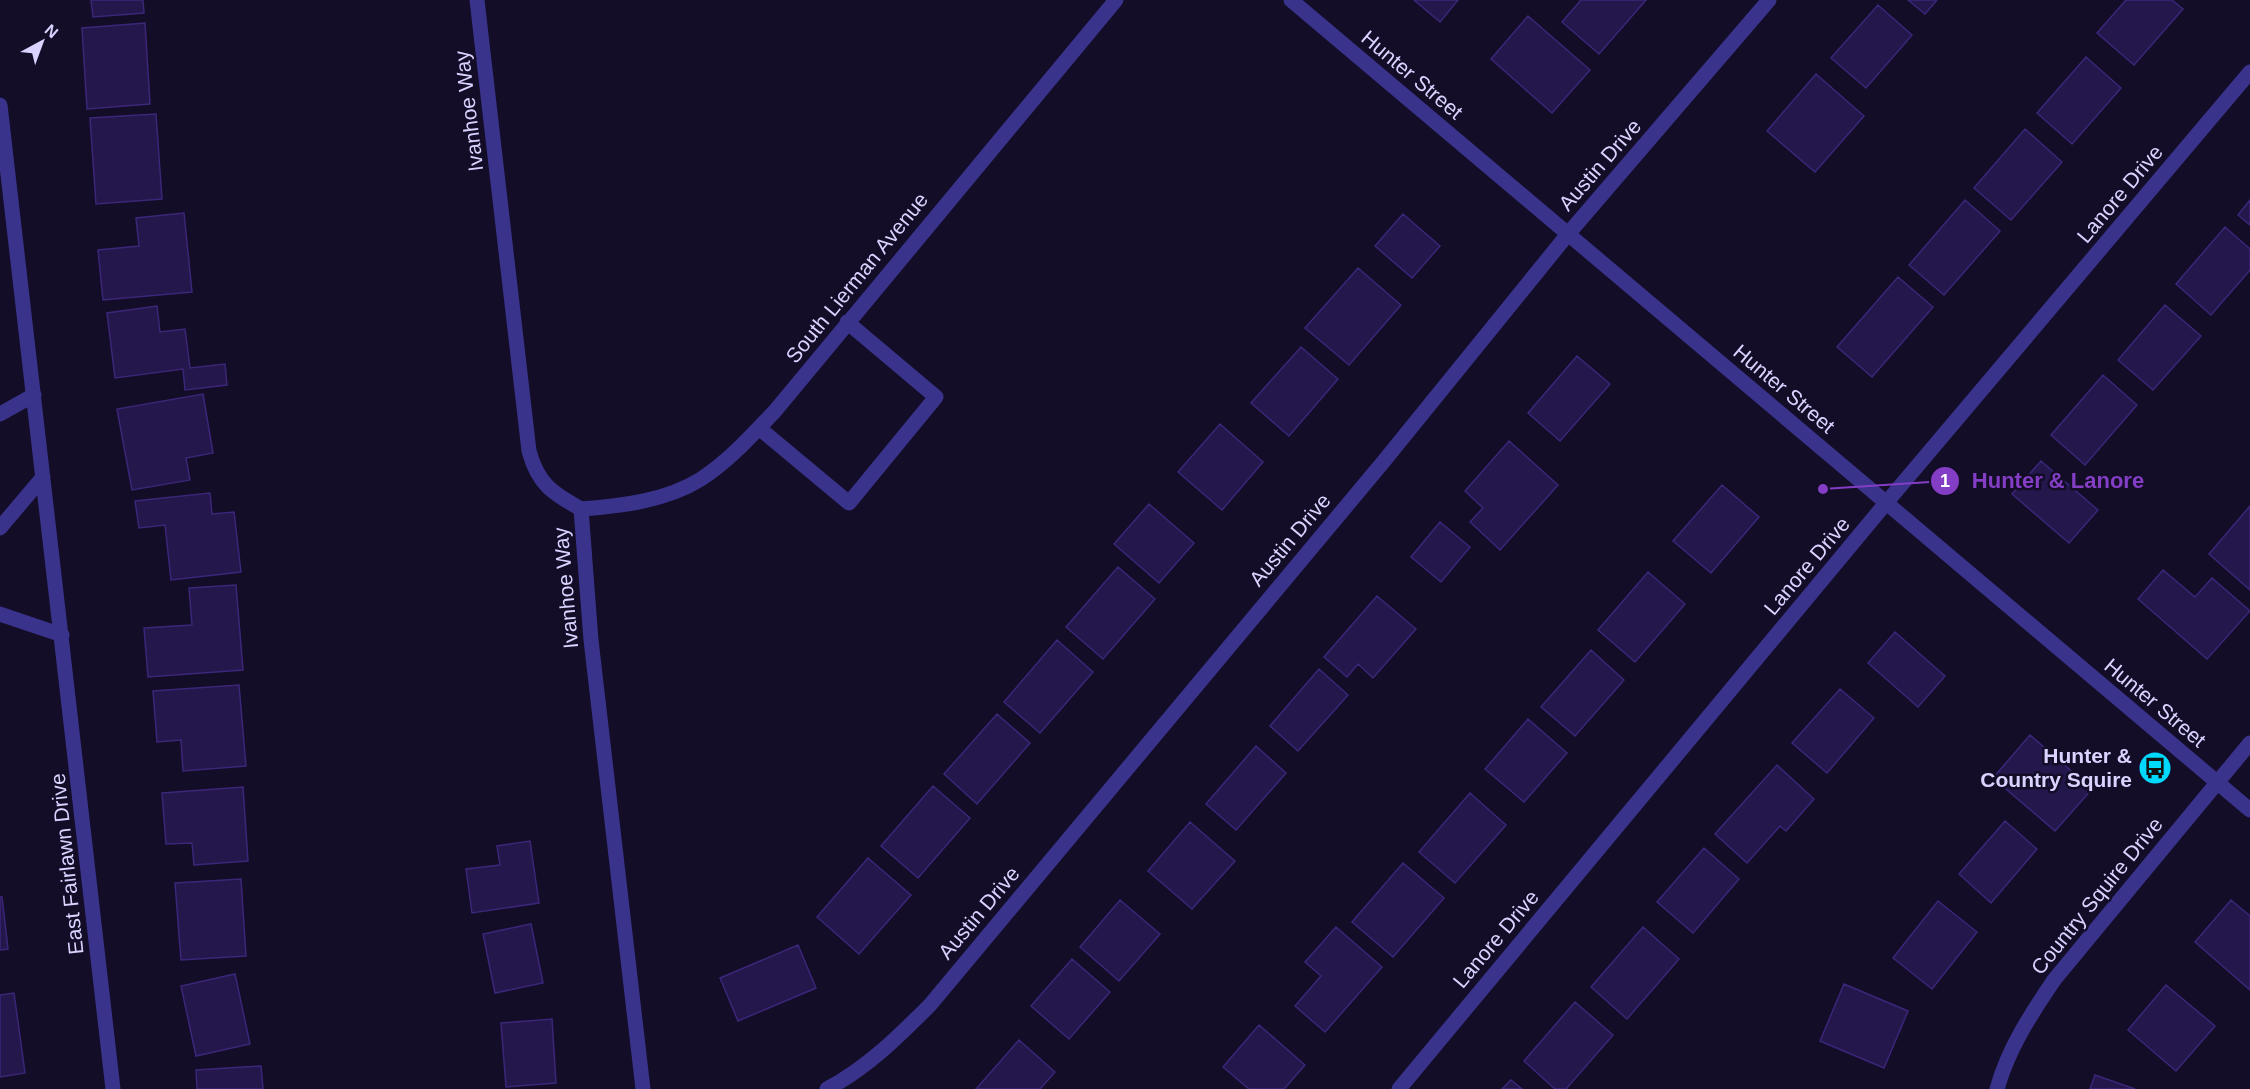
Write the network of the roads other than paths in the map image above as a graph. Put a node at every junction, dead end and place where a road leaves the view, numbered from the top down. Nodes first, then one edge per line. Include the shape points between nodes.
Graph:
1 (477, 0) edge
2 (1116, 0) edge
3 (1291, 0) edge
4 (1769, 0) edge
5 (2250, 72) edge
6 (0, 105) edge
7 (1568, 234) junction
8 (847, 322) junction
9 (34, 395) junction
10 (0, 414) edge
11 (759, 428) junction
12 (43, 477) junction
13 (1886, 503) junction
14 (581, 510) junction
15 (0, 527) edge
16 (0, 614) edge
17 (62, 635) junction
18 (2250, 743) edge
19 (2217, 782) junction
20 (2250, 810) edge
21 (113, 1089) edge
22 (643, 1089) edge
23 (827, 1089) edge
24 (1399, 1089) edge
25 (1997, 1089) edge

1 - 14 street, Ivanhoe Way via 529,451 534,469 554,494
2 - 8 street, South Lierman Avenue
3 - 7 street, Hunter Street
4 - 7 street, Austin Drive
5 - 13 street, Lanore Drive
6 - 9 street, East Fairlawn Drive
7 - 13 street, Hunter Street
7 - 23 street, Austin Drive via 930,1005 889,1046
8 - 11 street, South Lierman Avenue
8 - 11 street via 936,397 849,503
9 - 10 street
9 - 12 street, East Fairlawn Drive
11 - 14 street, South Lierman Avenue via 700,480 669,494
12 - 15 street
12 - 17 street, East Fairlawn Drive
13 - 19 street, Hunter Street
13 - 24 street, Lanore Drive
14 - 22 street, Ivanhoe Way via 591,640
16 - 17 street
17 - 21 street, East Fairlawn Drive
18 - 19 street, Country Squire Drive
19 - 20 street, Hunter Street
19 - 25 street, Country Squire Drive via 2054,980 2026,1021

